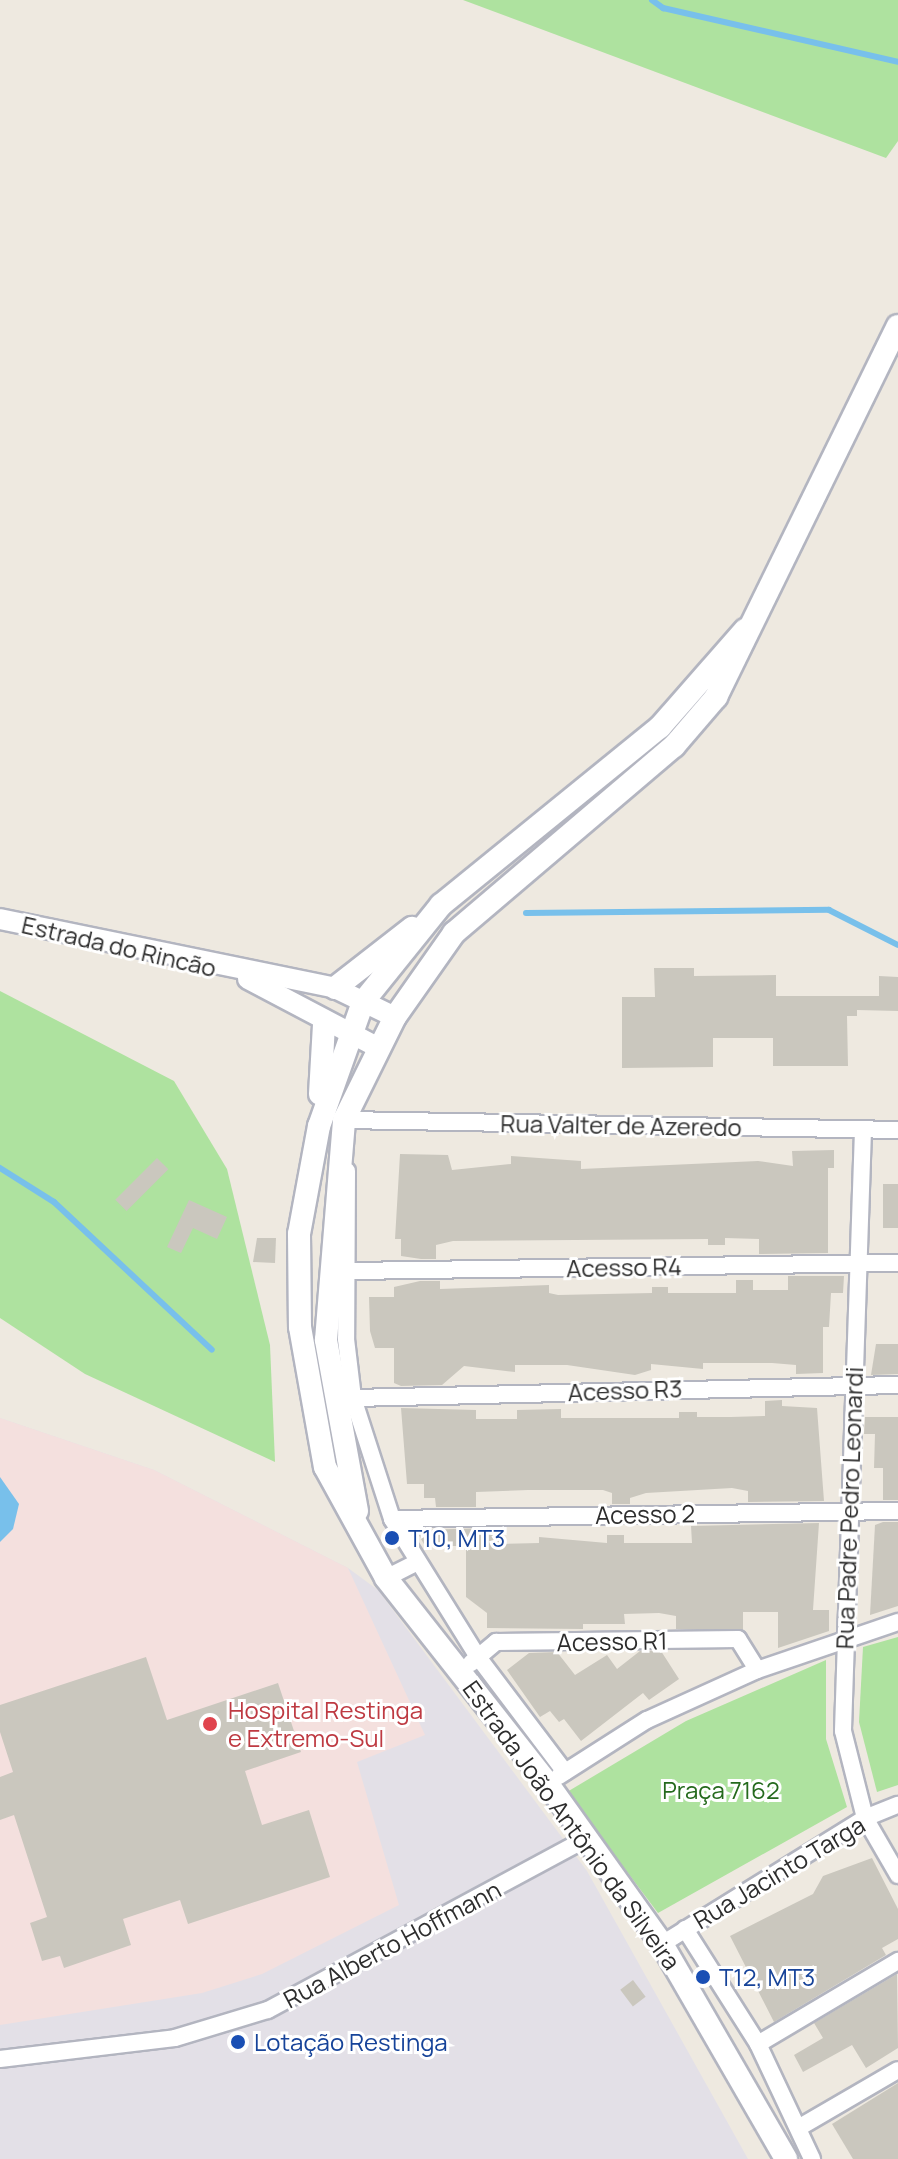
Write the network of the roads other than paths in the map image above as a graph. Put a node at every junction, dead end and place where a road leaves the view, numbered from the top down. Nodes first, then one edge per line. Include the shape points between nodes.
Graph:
1 (898, 326) edge
2 (745, 630) junction
3 (441, 905) junction
4 (0, 919) edge
5 (238, 973) junction
6 (335, 988) junction
7 (363, 1002) junction
8 (395, 1017) junction
9 (324, 1024) junction
10 (349, 1034) junction
11 (379, 1048) junction
12 (319, 1126) junction
13 (343, 1126) junction
14 (863, 1130) junction
15 (898, 1130) edge
16 (859, 1263) junction
17 (898, 1263) edge
18 (350, 1271) junction
19 (336, 1339) junction
20 (854, 1384) junction
21 (898, 1385) edge
22 (353, 1398) junction
23 (849, 1511) junction
24 (898, 1511) edge
25 (392, 1519) junction
26 (366, 1543) junction
27 (415, 1563) junction
28 (386, 1578) junction
29 (898, 1622) edge
30 (844, 1640) junction
31 (478, 1657) junction
32 (757, 1670) junction
33 (461, 1672) junction
34 (556, 1778) junction
35 (898, 1805) edge
36 (865, 1818) junction
37 (588, 1838) junction
38 (898, 1875) edge
39 (685, 1929) junction
40 (662, 1944) junction
41 (898, 1961) edge
42 (758, 2044) junction
43 (0, 2059) edge
44 (898, 2070) edge
45 (800, 2127) junction
46 (786, 2159) edge
47 (812, 2159) edge

1 - 2 main road, Estrada João Antônio da Silveira
2 - 3 main road, Estrada João Antônio da Silveira via 660,727
2 - 8 main road, Estrada João Antônio da Silveira via 716,697 674,746 454,933
3 - 6 main road
3 - 7 main road, Estrada João Antônio da Silveira
4 - 5 street, Estrada do Rincão
5 - 6 street, Estrada do Rincão
5 - 9 street, Estrada do Rincão
6 - 7 street, Estrada do Rincão
7 - 8 street, Estrada do Rincão
7 - 10 main road, Estrada João Antônio da Silveira
8 - 11 main road, Estrada João Antônio da Silveira
9 - 10 street, Estrada do Rincão
9 - 12 main road
10 - 11 street, Estrada do Rincão
10 - 12 main road, Estrada João Antônio da Silveira
11 - 13 main road, Estrada João Antônio da Silveira
12 - 26 main road, Estrada João Antônio da Silveira via 299,1234 300,1327 325,1467
13 - 14 street, Rua Valter de Azeredo
13 - 18 street, Estrada João Antônio da Silveira
13 - 19 main road, Estrada João Antônio da Silveira
14 - 15 street, Rua Valter de Azeredo
14 - 16 street, Rua Padre Pedro Leonardi
16 - 17 street, Acesso R4
16 - 18 street, Acesso R4
16 - 20 street, Rua Padre Pedro Leonardi
18 - 19 street, Estrada João Antônio da Silveira
19 - 22 street, Estrada João Antônio da Silveira
19 - 26 main road, Estrada João Antônio da Silveira
20 - 21 street, Acesso R3
20 - 22 street, Acesso R3
20 - 23 street, Rua Padre Pedro Leonardi
22 - 25 street, Estrada João Antônio da Silveira
23 - 24 street, Acesso 2
23 - 25 street, Acesso 2
23 - 30 street, Rua Padre Pedro Leonardi
25 - 27 street, Estrada João Antônio da Silveira
26 - 28 main road, Estrada João Antônio da Silveira
27 - 28 street
27 - 31 street, Estrada João Antônio da Silveira
28 - 33 main road, Estrada João Antônio da Silveira
29 - 30 street
30 - 32 street
30 - 36 street, Rua Padre Pedro Leonardi via 843,1731
31 - 32 street, Acesso R1 via 496,1642 738,1639
31 - 33 street, Acesso R1
31 - 34 street, Estrada João Antônio da Silveira
32 - 34 street via 647,1720
33 - 34 main road, Estrada João Antônio da Silveira
34 - 37 main road, Estrada João Antônio da Silveira
35 - 36 street, Rua Jacinto Targa
36 - 38 street, Rua Padre Pedro Leonardi
36 - 39 street, Rua Jacinto Targa
37 - 40 main road, Estrada João Antônio da Silveira
37 - 43 street, Rua Alberto Hoffmann via 268,2010 175,2038
39 - 40 street, Rua Jacinto Targa
39 - 42 street, Estrada João Antônio da Silveira
40 - 46 main road, Estrada João Antônio da Silveira
41 - 42 street
42 - 45 street, Estrada João Antônio da Silveira
44 - 45 street
45 - 47 street, Estrada João Antônio da Silveira

